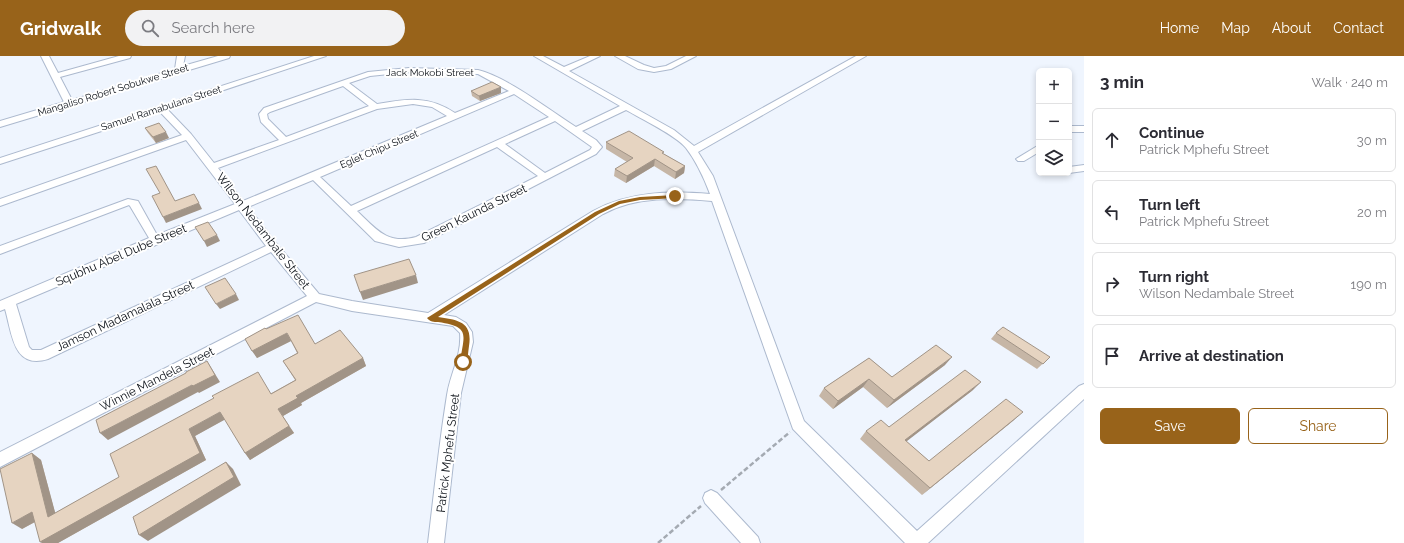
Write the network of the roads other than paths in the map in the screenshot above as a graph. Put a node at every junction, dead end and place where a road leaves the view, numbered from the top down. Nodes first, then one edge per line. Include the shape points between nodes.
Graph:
1 (45, 56) edge
2 (127, 56) edge
3 (181, 56) edge
4 (226, 56) edge
5 (322, 56) edge
6 (538, 56) edge
7 (596, 56) edge
8 (619, 56) edge
9 (692, 56) edge
10 (862, 56) edge
11 (179, 70) junction
12 (564, 70) junction
13 (56, 76) junction
14 (344, 83) junction
15 (515, 92) junction
16 (69, 103) junction
17 (374, 107) junction
18 (625, 107) junction
19 (161, 108) junction
20 (454, 117) junction
21 (554, 118) junction
22 (0, 124) edge
23 (1072, 129) edge
24 (1084, 129) edge
25 (576, 130) junction
26 (188, 136) junction
27 (285, 141) junction
28 (499, 144) junction
29 (692, 151) junction
30 (1036, 153) edge
31 (1022, 159) dead end
32 (0, 160) edge
33 (213, 167) junction
34 (1084, 168) edge
35 (1072, 170) edge
36 (314, 176) junction
37 (545, 177) junction
38 (0, 203) edge
39 (242, 205) junction
40 (719, 209) junction
41 (351, 210) junction
42 (155, 240) junction
43 (273, 247) junction
44 (0, 250) edge
45 (315, 297) junction
46 (4, 304) edge
47 (430, 318) junction
48 (1084, 390) edge
49 (0, 460) edge
50 (711, 498) road end
51 (436, 543) edge
52 (752, 543) edge
53 (917, 543) edge

1 - 13 street
2 - 13 street
3 - 11 street
4 - 11 street, Mangaliso Robert Sobukwe Street
5 - 19 street, Samuel Ramabulana Street
6 - 12 street
7 - 12 street
8 - 9 street via 655,71
10 - 29 street
11 - 16 street, Mangaliso Robert Sobukwe Street
12 - 18 street
13 - 16 street
14 - 15 street, Jack Mokobi Street via 368,74 390,71 469,71 485,74
14 - 17 street
14 - 27 street, Jack Mokobi Street via 265,112 264,120
15 - 20 street, Eglet Chipu Street
15 - 21 street, Jack Mokobi Street
16 - 22 street, Mangaliso Robert Sobukwe Street
17 - 20 street via 426,103 435,105
17 - 27 street
18 - 25 street
18 - 29 street via 682,139
19 - 26 street, Wilson Nedambale Street
19 - 32 street, Samuel Ramabulana Street
20 - 36 street, Eglet Chipu Street
21 - 25 street, Jack Mokobi Street
21 - 28 street
23 - 24 street
25 - 37 street, Green Kaunda Street via 596,144 596,150
26 - 33 street, Wilson Nedambale Street
26 - 38 street
27 - 33 street
28 - 37 street
28 - 41 street
29 - 40 street via 708,176
30 - 31 street
33 - 39 street, Wilson Nedambale Street
34 - 35 street
36 - 39 street, Eglet Chipu Street
36 - 41 street, Green Kaunda Street
37 - 41 street, Green Kaunda Street via 420,240 409,243 388,242 379,238
39 - 42 street, Squbhu Abel Dube Street
39 - 43 street, Wilson Nedambale Street
40 - 47 street via 691,196 640,198 619,203 597,213
40 - 53 street via 803,430
42 - 44 street via 134,203 128,202
42 - 46 street, Squbhu Abel Dube Street
43 - 45 street, Wilson Nedambale Street
43 - 46 street, Jamson Madamalala Street via 42,355 28,355 23,350
45 - 47 street, Wilson Nedambale Street via 352,306
45 - 49 street, Winnie Mandela Street
47 - 51 street, Patrick Mphefu Street via 456,322 466,332 463,362 454,393
48 - 53 street
50 - 52 street

